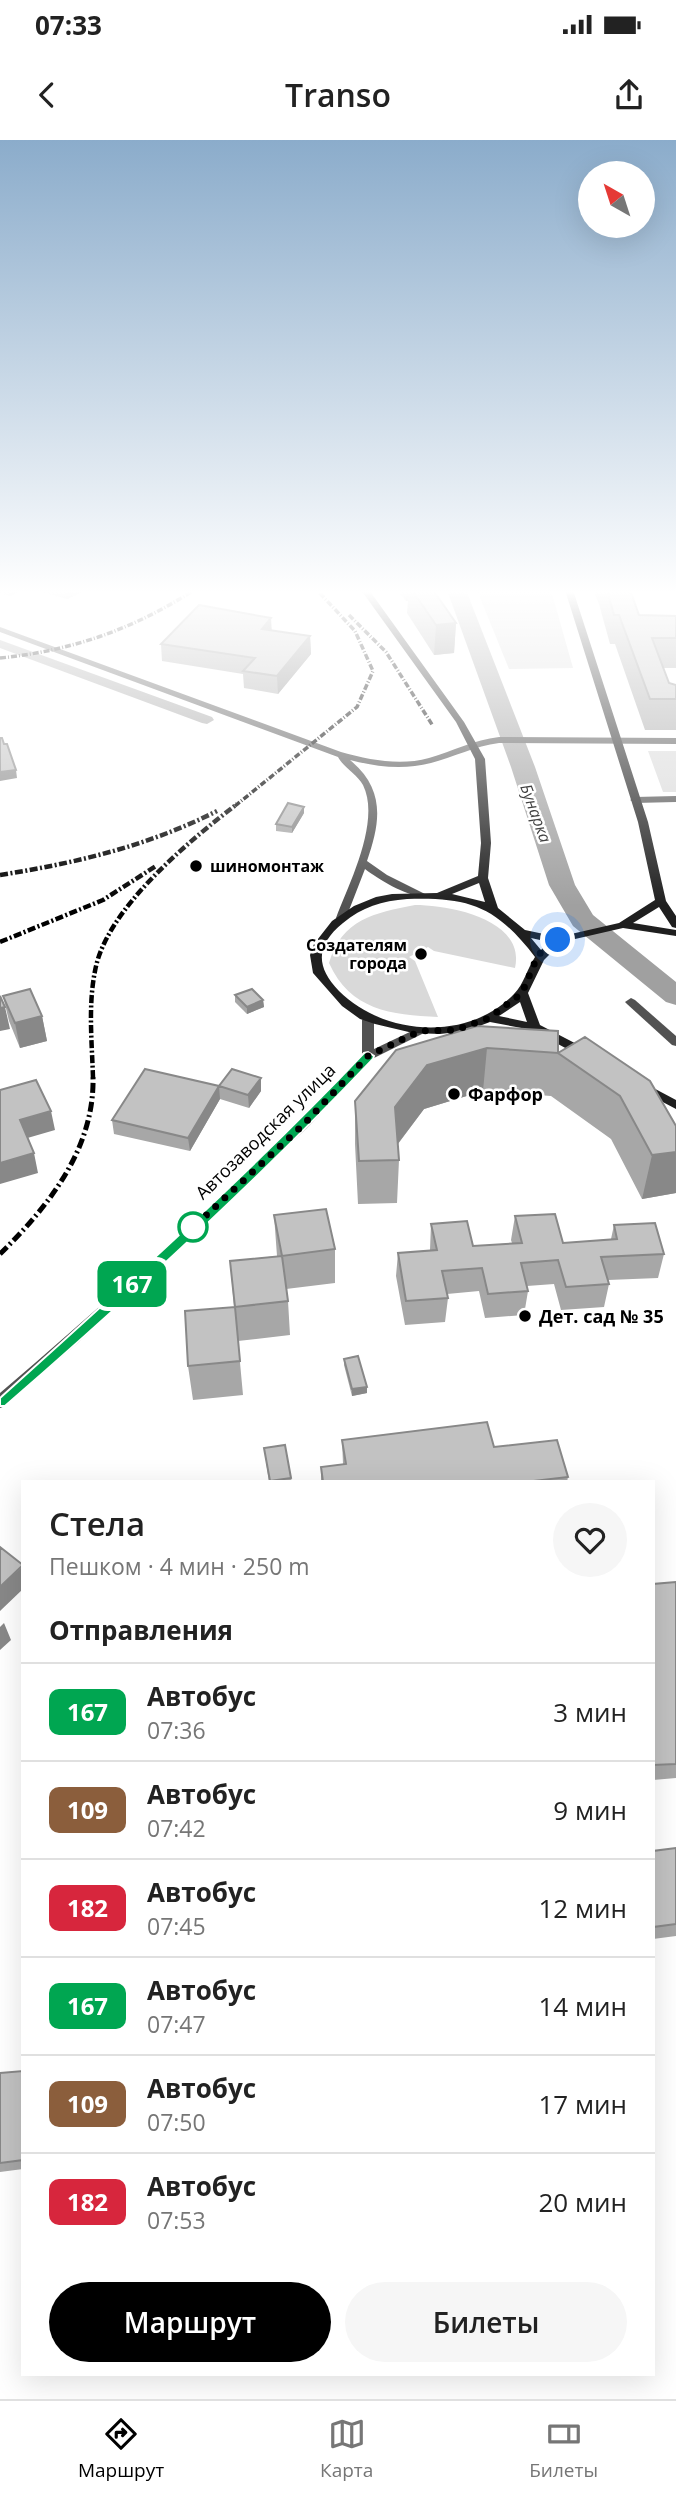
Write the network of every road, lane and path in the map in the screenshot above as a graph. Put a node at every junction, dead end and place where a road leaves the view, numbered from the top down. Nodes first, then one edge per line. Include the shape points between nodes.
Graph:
1 (180, 695) edge
2 (441, 695) edge
3 (601, 695) edge
4 (676, 741) edge
5 (615, 742) junction
6 (471, 743) junction
7 (338, 754) junction
8 (676, 799) edge
9 (635, 800) junction
10 (362, 862) junction
11 (484, 878) junction
12 (420, 894) junction
13 (441, 895) junction
14 (661, 901) junction
15 (493, 909) junction
16 (341, 918) junction
17 (676, 925) edge
18 (618, 926) junction
19 (523, 933) junction
20 (676, 933) edge
21 (558, 940) junction
22 (538, 955) junction
23 (522, 993) junction
24 (631, 1002) dead end
25 (489, 1018) junction
26 (368, 1020) junction
27 (535, 1027) junction
28 (420, 1031) junction
29 (676, 1042) edge
30 (368, 1056) junction
31 (594, 1059) edge
32 (629, 1078) edge
33 (676, 1105) edge
34 (0, 1402) edge

1 - 7 street
2 - 6 main road
3 - 5 main road
4 - 5 street
5 - 6 street
5 - 9 main road
6 - 7 street via 428,761 401,765
6 - 11 main road via 480,759
7 - 10 street via 360,774 370,791 373,812
8 - 9 street
9 - 14 main road
10 - 12 street
10 - 16 street
11 - 13 main road
11 - 15 main road
12 - 13 main road
12 - 16 main road via 377,899
13 - 15 main road
14 - 17 main road
14 - 18 main road
15 - 19 main road
16 - 26 main road via 316,952 316,967 325,984
18 - 20 main road
18 - 21 main road
19 - 21 main road
19 - 22 main road
21 - 22 main road
22 - 23 main road
23 - 25 main road
23 - 27 main road
24 - 29 street
25 - 27 main road
25 - 28 main road via 456,1030
26 - 28 main road
26 - 30 street
27 - 31 main road
28 - 30 street
30 - 34 street, Автозаводская улица via 303,1125
32 - 33 main road

